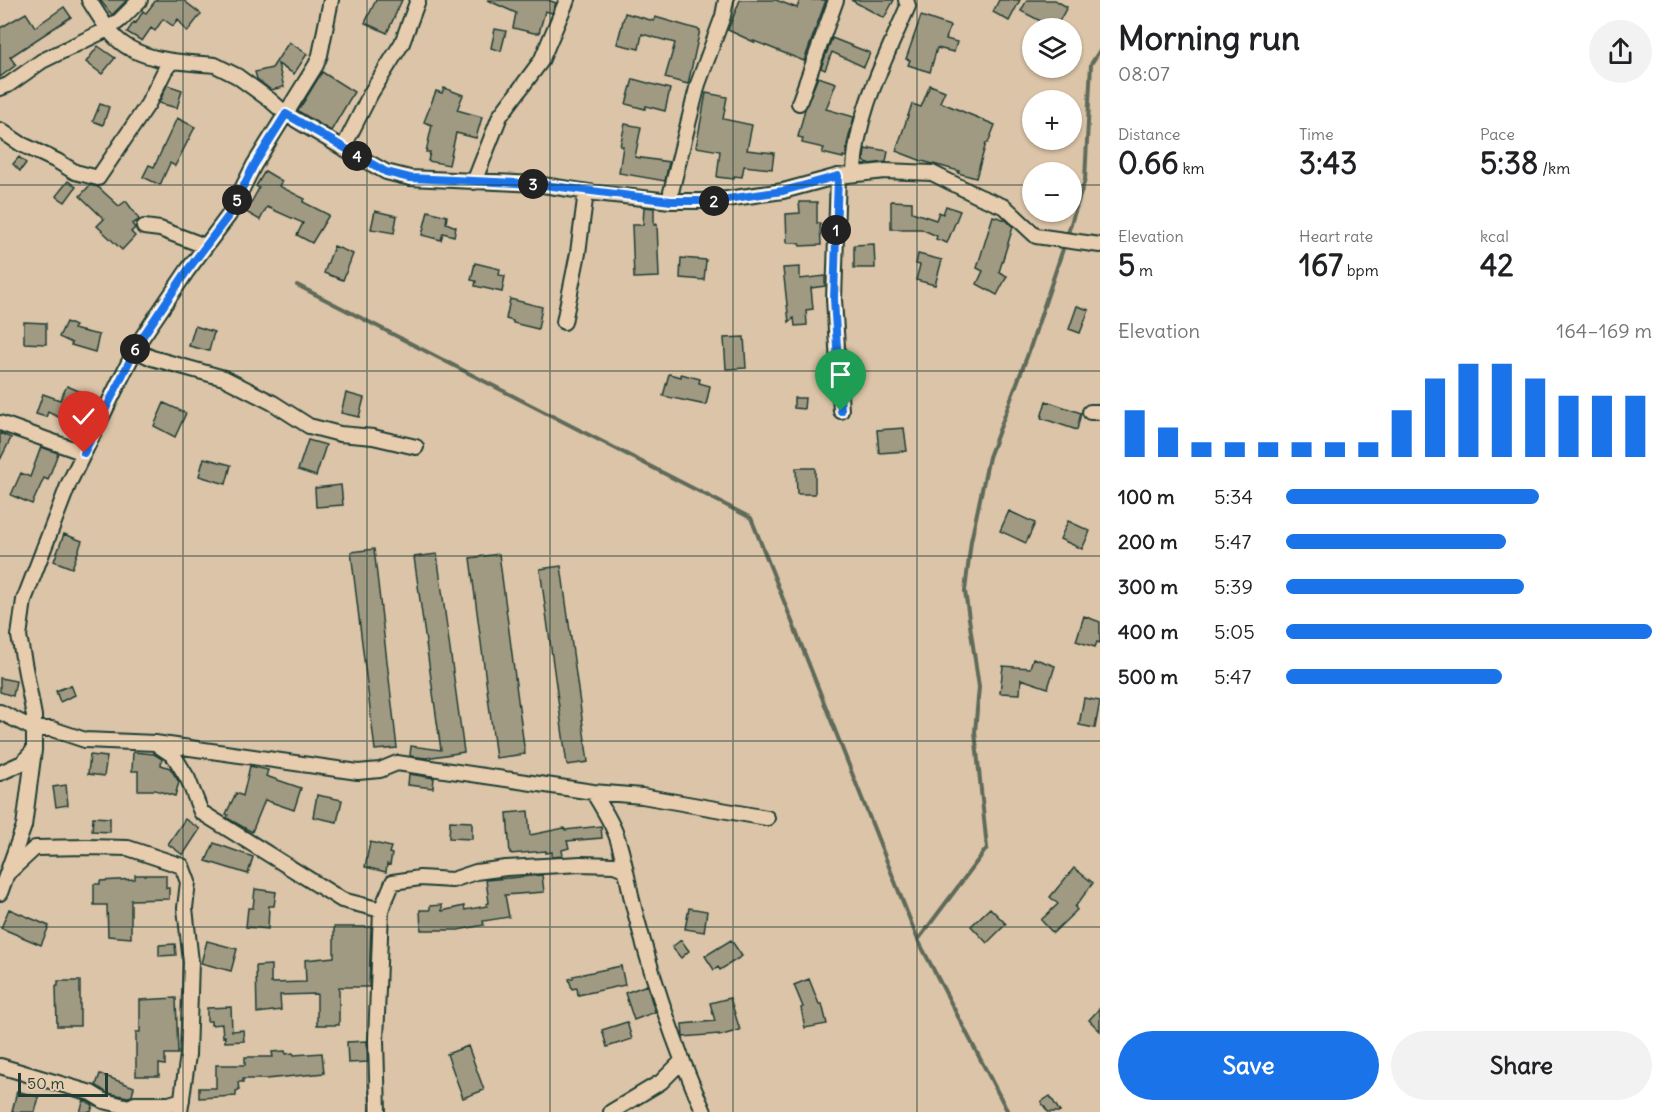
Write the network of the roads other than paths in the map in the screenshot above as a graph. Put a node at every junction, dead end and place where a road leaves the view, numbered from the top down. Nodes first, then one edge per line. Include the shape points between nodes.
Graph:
1 (88, 0) edge
2 (140, 0) edge
3 (331, 0) edge
4 (418, 0) edge
5 (567, 0) edge
6 (726, 0) edge
7 (836, 0) edge
8 (906, 0) edge
9 (108, 28) junction
10 (172, 61) junction
11 (0, 88) edge
12 (800, 103) dead end
13 (286, 114) junction
14 (0, 130) edge
15 (343, 148) junction
16 (854, 174) junction
17 (838, 176) junction
18 (474, 182) junction
19 (586, 192) junction
20 (671, 201) junction
21 (144, 227) dead end
22 (1100, 245) edge
23 (206, 246) junction
24 (564, 322) dead end
25 (135, 350) junction
26 (841, 411) dead end
27 (0, 423) edge
28 (416, 447) dead end
29 (84, 453) junction
30 (0, 712) edge
31 (34, 729) junction
32 (154, 744) junction
33 (34, 750) junction
34 (0, 773) edge
35 (593, 792) junction
36 (767, 818) dead end
37 (624, 869) junction
38 (4, 874) edge
39 (0, 894) edge
40 (381, 910) junction
41 (681, 1062) junction
42 (0, 1066) edge
43 (181, 1106) edge
44 (378, 1112) edge
45 (612, 1112) edge
46 (704, 1112) edge

1 - 9 street
2 - 9 street
3 - 13 street via 320,55
4 - 15 street via 402,43
5 - 18 street via 541,61 500,116
6 - 20 street via 699,84
7 - 12 street
8 - 16 street via 908,6 862,117
9 - 10 street via 140,52
9 - 11 street via 42,61
10 - 13 street via 224,68
10 - 14 street via 98,178 75,172
13 - 15 street
13 - 23 street via 229,215
15 - 18 street via 386,172 410,178
16 - 17 street
16 - 22 street via 932,173 1005,207 1036,236
17 - 20 street via 783,191 713,201
17 - 26 street via 834,299
18 - 19 street via 536,184
19 - 20 street
19 - 24 street
21 - 23 street
23 - 25 street
25 - 28 street via 224,378 309,426
25 - 29 street
27 - 29 street
29 - 31 street via 24,600 19,636
30 - 31 street
31 - 32 street via 51,729 85,740
31 - 33 street
32 - 35 street via 358,772 397,764
32 - 40 street via 174,756 201,812 342,900
33 - 34 street via 22,763
33 - 38 street via 24,826
35 - 36 street via 642,796
35 - 37 street via 616,834
37 - 40 street via 581,864 506,867 452,880 420,878 393,882
37 - 41 street
38 - 39 street
38 - 43 street via 35,848 128,848 182,866 188,882 185,908 191,962 188,1055
40 - 44 street via 376,1041
41 - 45 street via 661,1082
41 - 46 street
42 - 43 street via 119,1105

